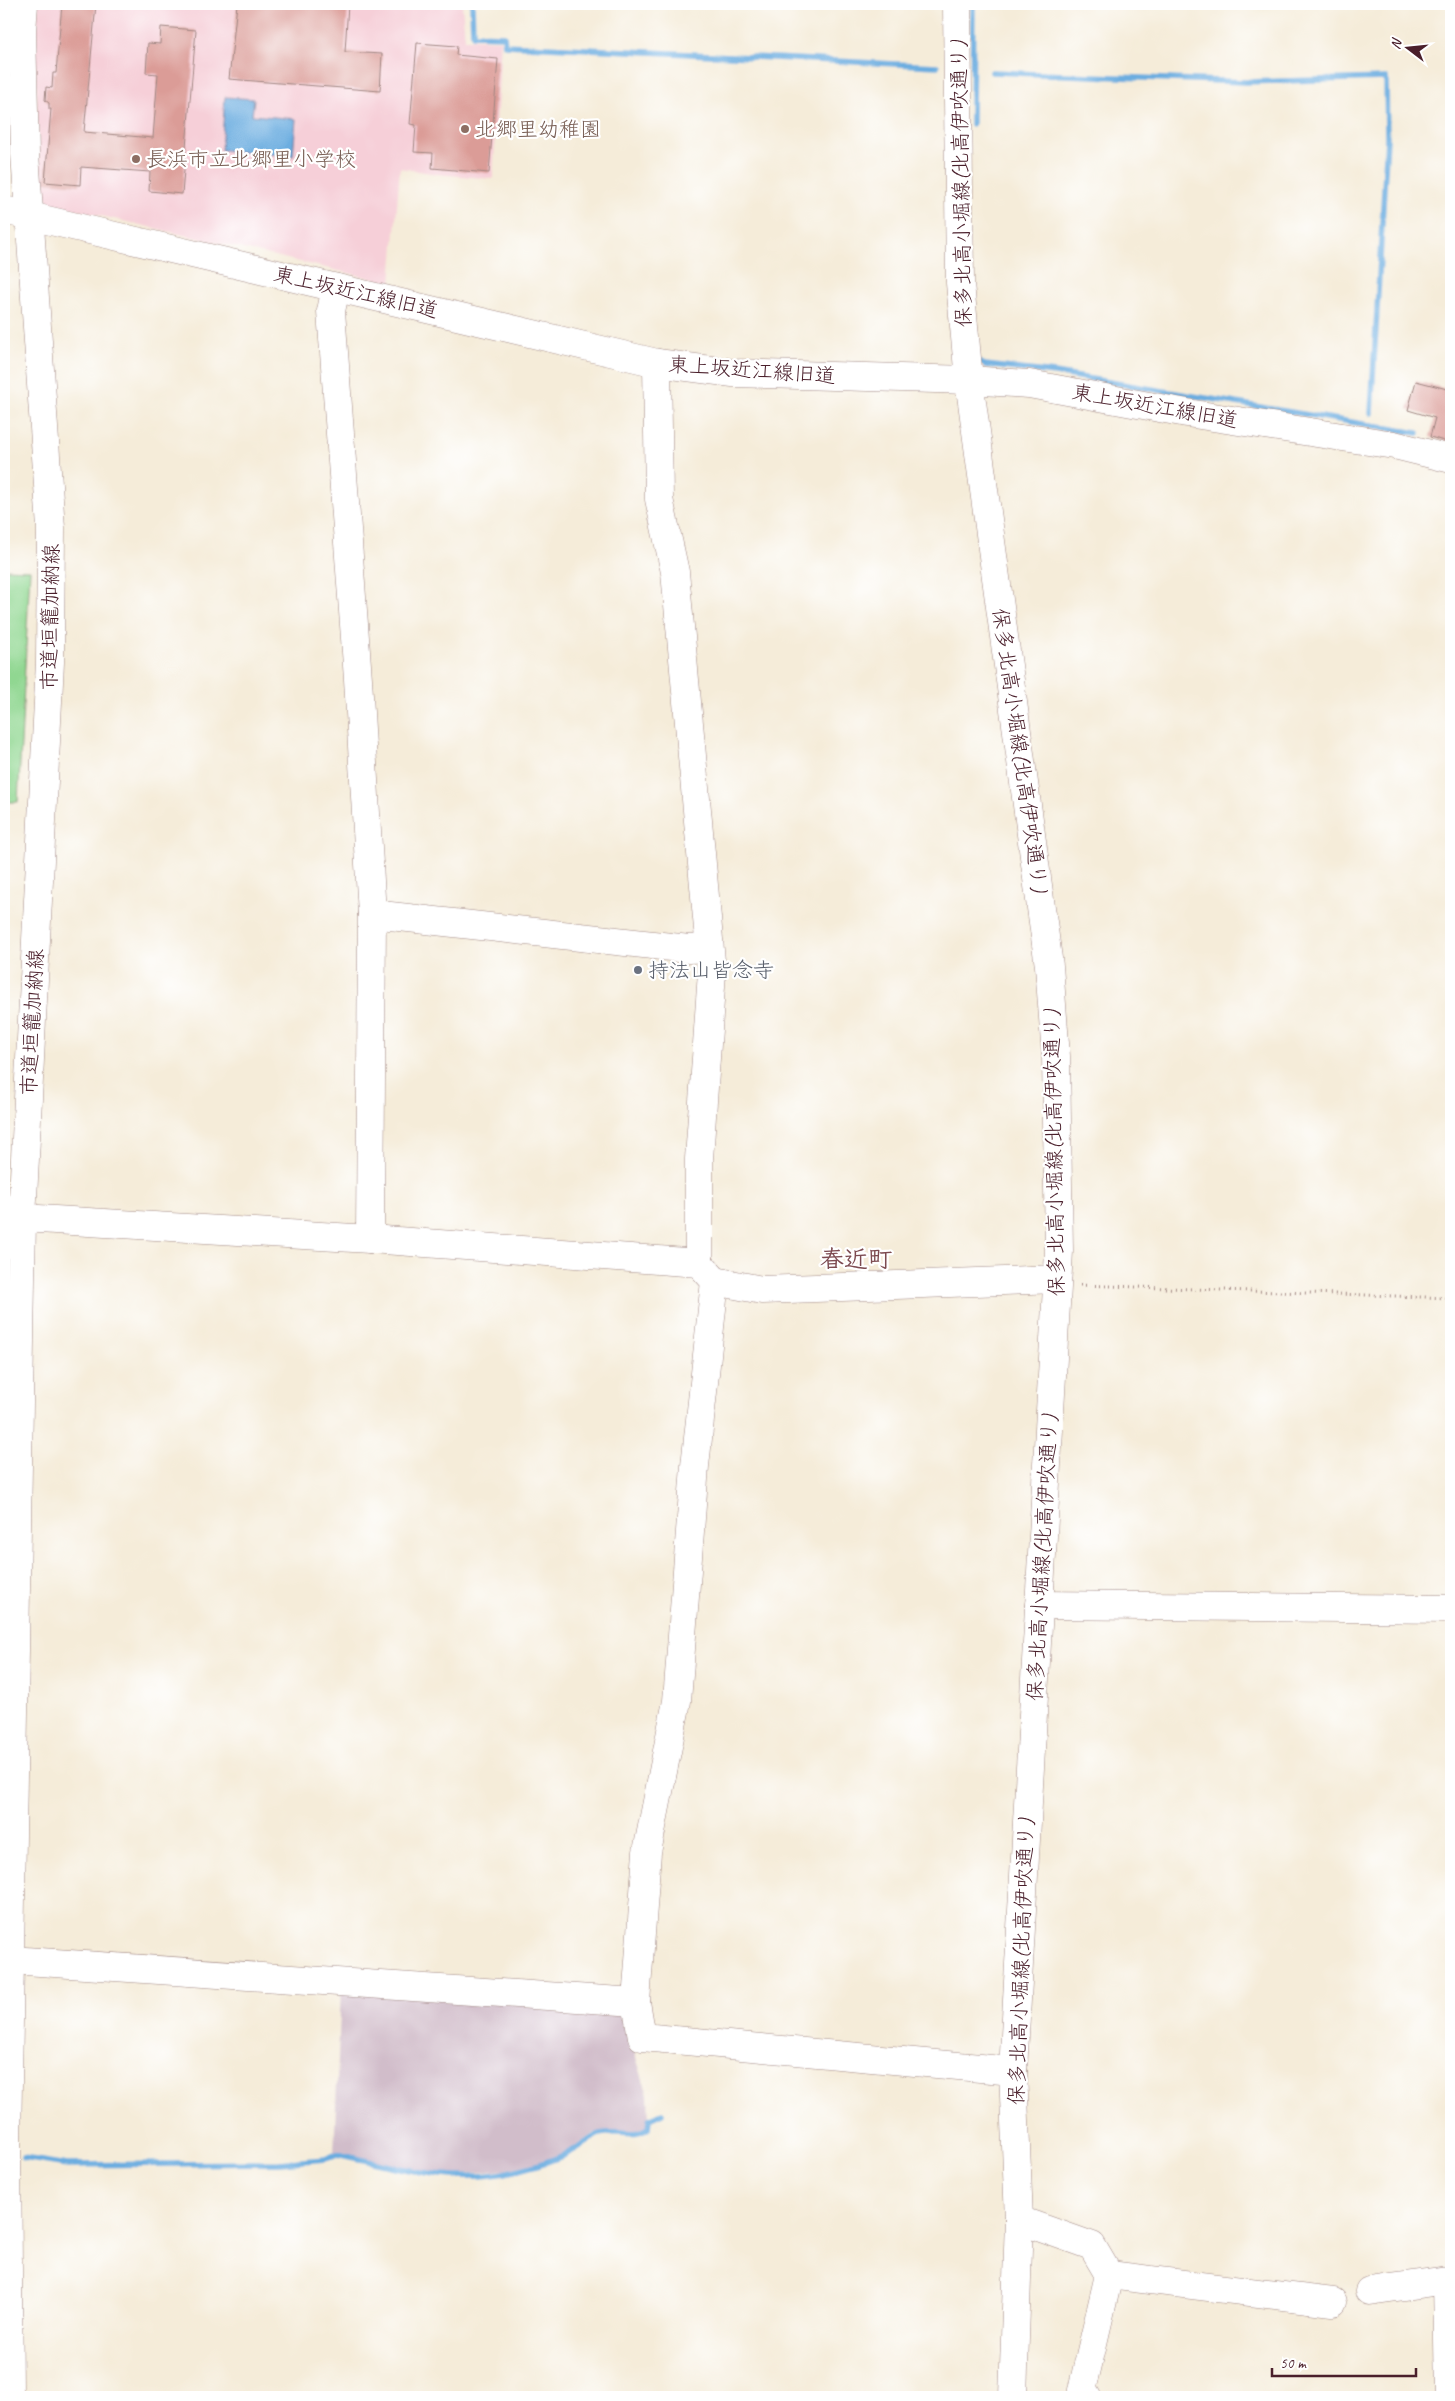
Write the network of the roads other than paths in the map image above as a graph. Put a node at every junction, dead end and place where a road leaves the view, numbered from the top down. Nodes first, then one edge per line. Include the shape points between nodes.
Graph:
1 (24, 4) edge
2 (956, 4) edge
3 (4, 210) edge
4 (30, 217) junction
5 (336, 288) junction
6 (657, 363) junction
7 (969, 380) junction
8 (1451, 459) edge
9 (372, 914) junction
10 (710, 948) junction
11 (22, 1218) junction
12 (370, 1239) junction
13 (707, 1272) junction
14 (1057, 1279) junction
15 (1038, 1605) junction
16 (1451, 1609) edge
17 (10, 1960) junction
18 (636, 2002) junction
19 (1013, 2071) junction
20 (1019, 2220) junction
21 (1109, 2275) junction
22 (1369, 2291) dead end
23 (1332, 2302) dead end
24 (9, 2397) edge
25 (1013, 2397) edge
26 (1087, 2397) edge
27 (1449, 2397) edge

1 - 4 street, 市道垣籠加納線 via 25,154
2 - 7 street, 保多北高小堀線(北高伊吹通り) via 960,283
3 - 4 street, 東上坂近江線旧道
4 - 5 street, 東上坂近江線旧道
4 - 11 street, 市道垣籠加納線 via 51,547 50,672
5 - 6 street, 東上坂近江線旧道
5 - 9 street via 331,311
6 - 7 street, 東上坂近江線旧道 via 733,373
6 - 10 street via 659,499 675,572
7 - 8 street, 東上坂近江線旧道 via 1029,384 1187,413 1394,445
7 - 14 street, 保多北高小堀線(北高伊吹通り) via 1049,966 1056,1056
9 - 10 street via 689,949
9 - 12 street
10 - 13 street via 712,972 699,1159
11 - 12 street
11 - 17 street, 市道垣籠加納線
12 - 13 street
13 - 14 street via 762,1290
13 - 18 street via 678,1692 647,1852
14 - 15 street, 保多北高小堀線(北高伊吹通り)
15 - 16 street
15 - 19 street, 保多北高小堀線(北高伊吹通り)
17 - 18 street
17 - 24 street, 市道垣籠加納線 via 7,2144
18 - 19 street via 642,2037
19 - 20 street, 保多北高小堀線(北高伊吹通り)
20 - 21 street via 1092,2246
20 - 25 street, 保多北高小堀線(北高伊吹通り)
21 - 23 street
21 - 26 street via 1082,2390
22 - 27 street via 1447,2280

